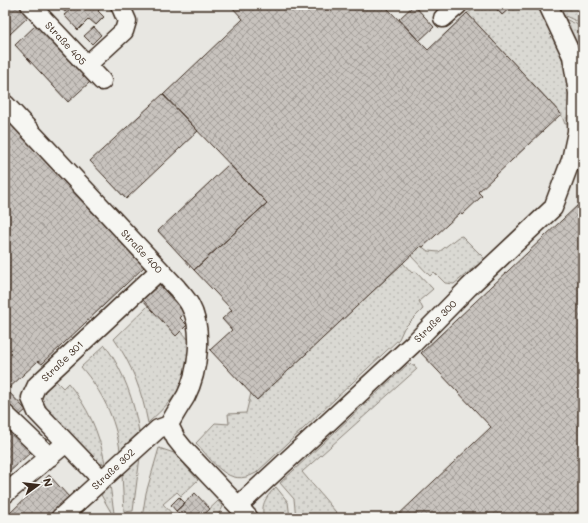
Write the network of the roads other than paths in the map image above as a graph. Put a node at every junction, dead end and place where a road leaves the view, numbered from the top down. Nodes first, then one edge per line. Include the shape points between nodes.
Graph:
1 (30, 5) edge
2 (120, 5) edge
3 (458, 5) edge
4 (548, 5) edge
5 (443, 18) dead end
6 (87, 65) junction
7 (102, 81) dead end
8 (5, 104) edge
9 (580, 129) edge
10 (160, 270) junction
11 (5, 414) edge
12 (169, 425) junction
13 (66, 443) junction
14 (50, 457) junction
15 (102, 480) junction
16 (5, 494) edge
17 (244, 512) edge
18 (60, 518) edge

1 - 6 street, Straße 405
2 - 6 street via 127,21 124,31
3 - 5 street
4 - 9 street, Straße 300 via 572,56
6 - 7 street, Straße 405
8 - 10 street, Straße 400
9 - 17 street, Straße 300 via 553,208 469,287
10 - 12 street, Straße 400 via 190,306 198,341 194,376
10 - 13 street, Straße 301 via 37,385 31,398 37,412
11 - 14 street
12 - 15 street, Straße 302 via 158,428
12 - 17 street, Straße 300 via 184,449
13 - 14 street
13 - 15 street, Straße 301
14 - 16 street
15 - 18 street, Straße 302

